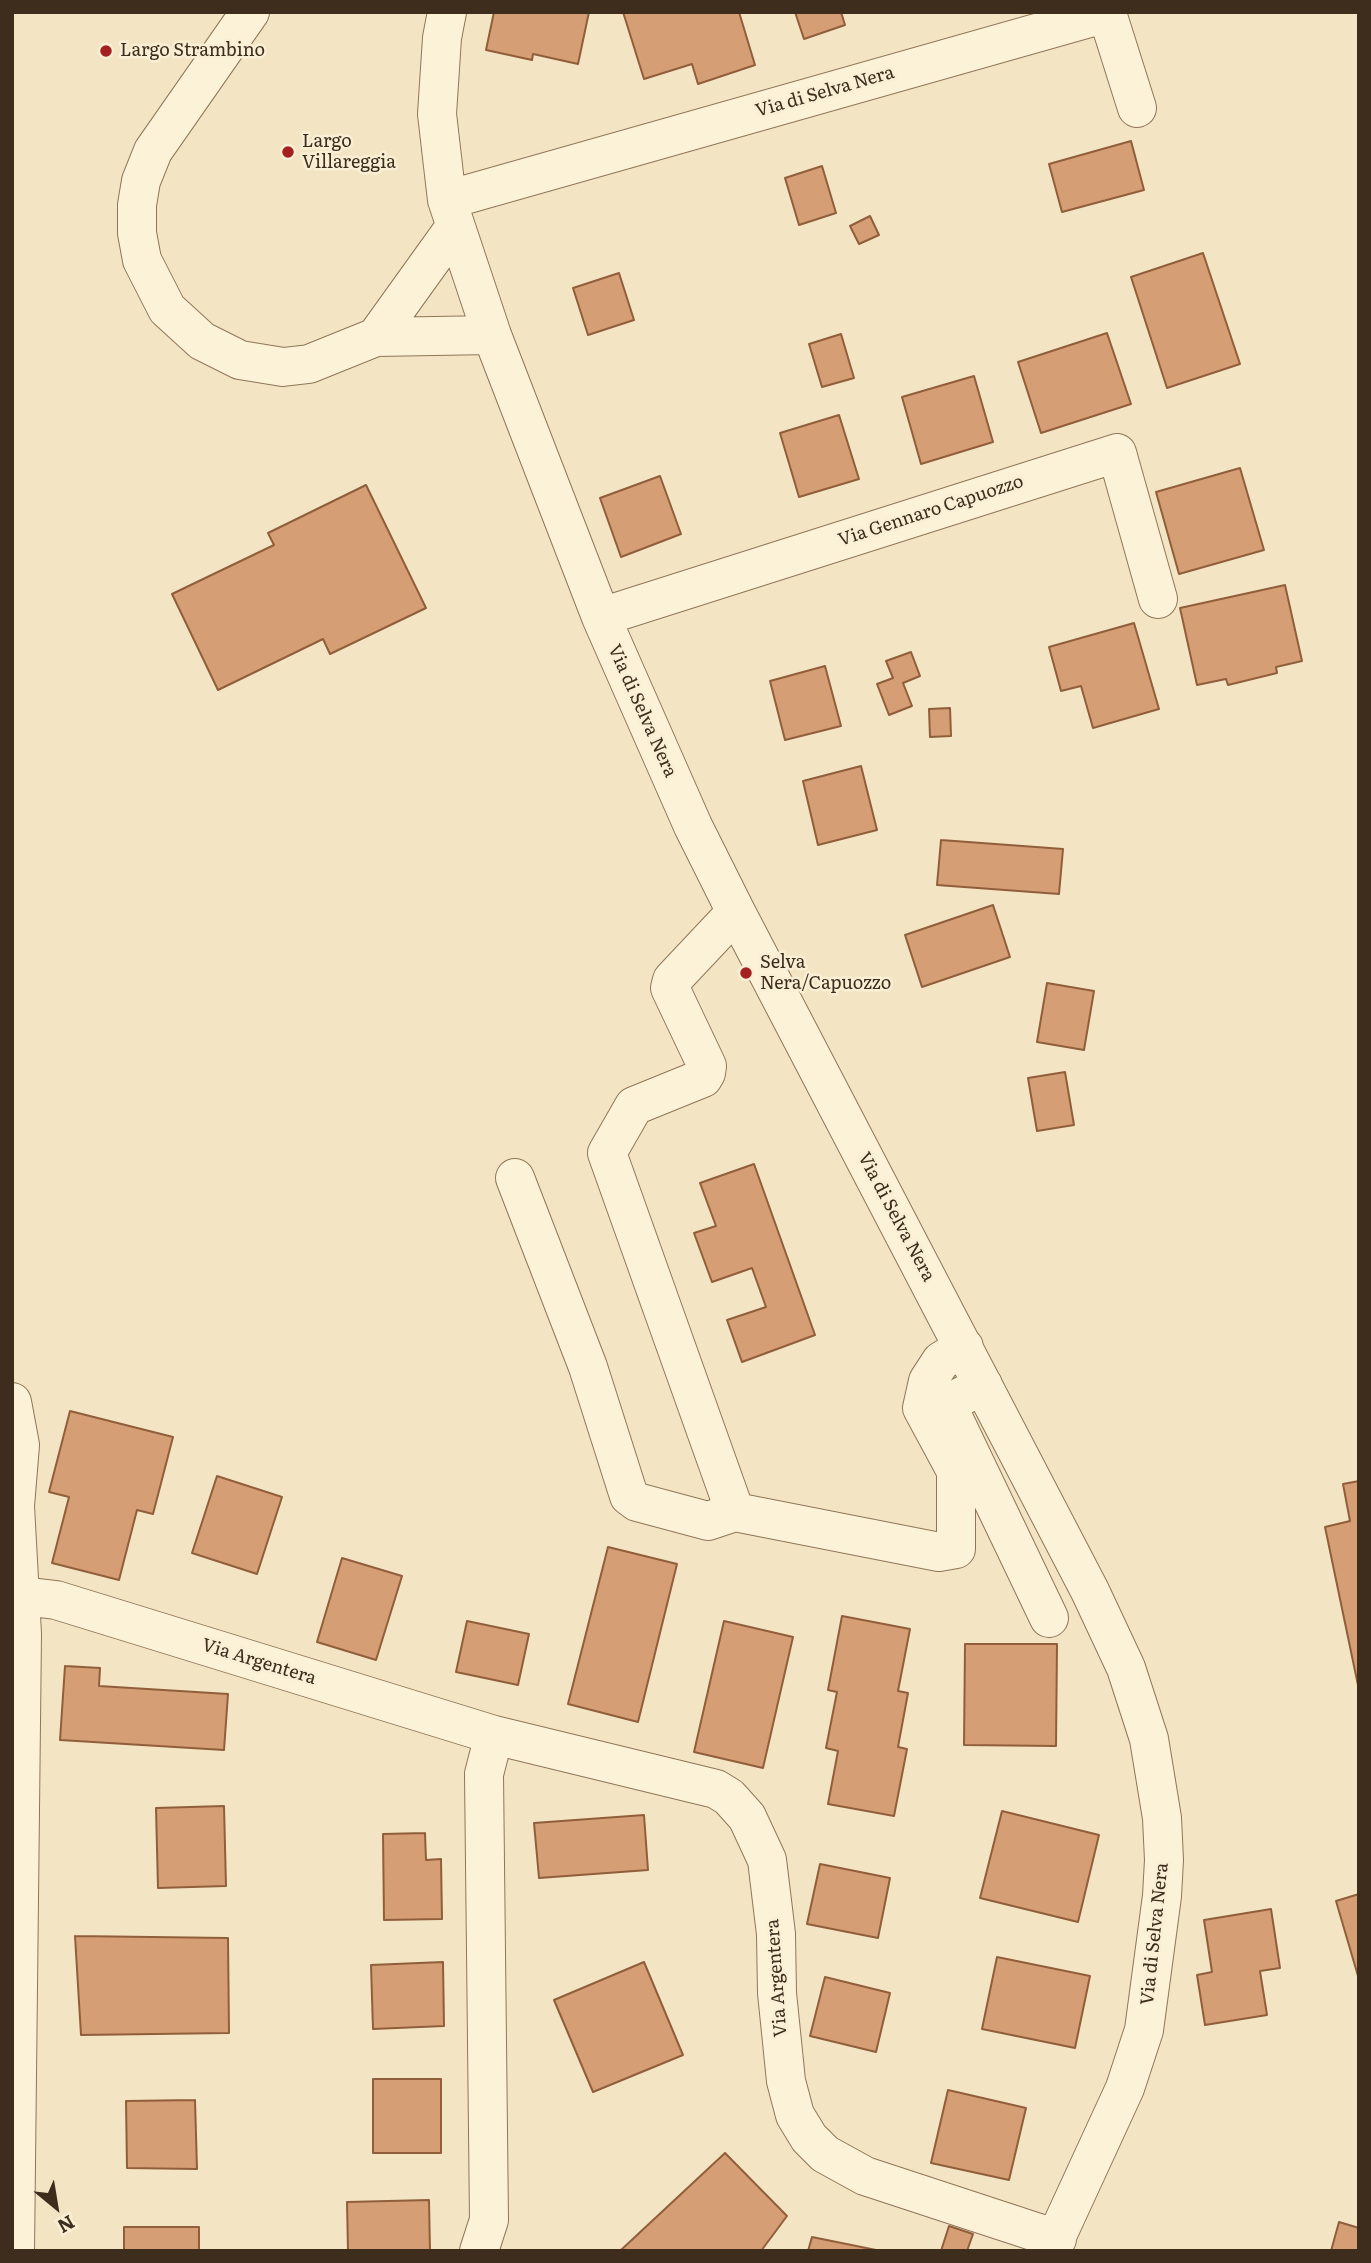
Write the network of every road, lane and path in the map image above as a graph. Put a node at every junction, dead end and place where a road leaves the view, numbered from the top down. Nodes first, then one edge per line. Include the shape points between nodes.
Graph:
1 (250, 12) edge
2 (447, 12) edge
3 (1137, 107) dead end
4 (451, 213) junction
5 (492, 335) junction
6 (376, 337) junction
7 (1158, 599) dead end
8 (601, 617) junction
9 (736, 912) junction
10 (515, 1178) dead end
11 (964, 1347) junction
12 (983, 1385) junction
13 (12, 1402) edge
14 (16, 1447) edge
15 (735, 1513) junction
16 (22, 1596) junction
17 (1049, 1618) dead end
18 (494, 1735) junction
19 (1054, 2247) edge
20 (15, 2251) edge
21 (479, 2251) edge

1 - 6 street via 153,151 137,205 142,260 151,283 175,317 202,341 240,359 283,367 309,364
2 - 4 street, Via di Selva Nera via 437,114
3 - 4 street, Via di Selva Nera via 1107,13
4 - 5 street, Via di Selva Nera
4 - 6 street
5 - 6 street
5 - 8 street, Via di Selva Nera
7 - 8 street, Via Gennaro Capuozzo via 1117,453
8 - 9 street, Via di Selva Nera
9 - 11 street, Via di Selva Nera
9 - 15 street via 672,980 670,988 707,1066 706,1073 634,1107 607,1153
10 - 15 street via 588,1367 629,1496 708,1521
11 - 12 street, Via di Selva Nera
11 - 15 street via 941,1361 928,1381 922,1408 956,1471 956,1549 939,1552
12 - 17 street via 951,1402 950,1411
12 - 19 street, Via di Selva Nera via 1126,1668 1149,1739 1162,1818 1162,1896 1144,2030 1120,2100
13 - 14 street
14 - 16 street
16 - 18 street, Via Argentera via 56,1600
16 - 20 street
18 - 19 street, Via Argentera via 716,1789 734,1802 767,1860 786,2081 795,2115 809,2138 825,2154 865,2176
18 - 21 street via 484,1774 489,2209

